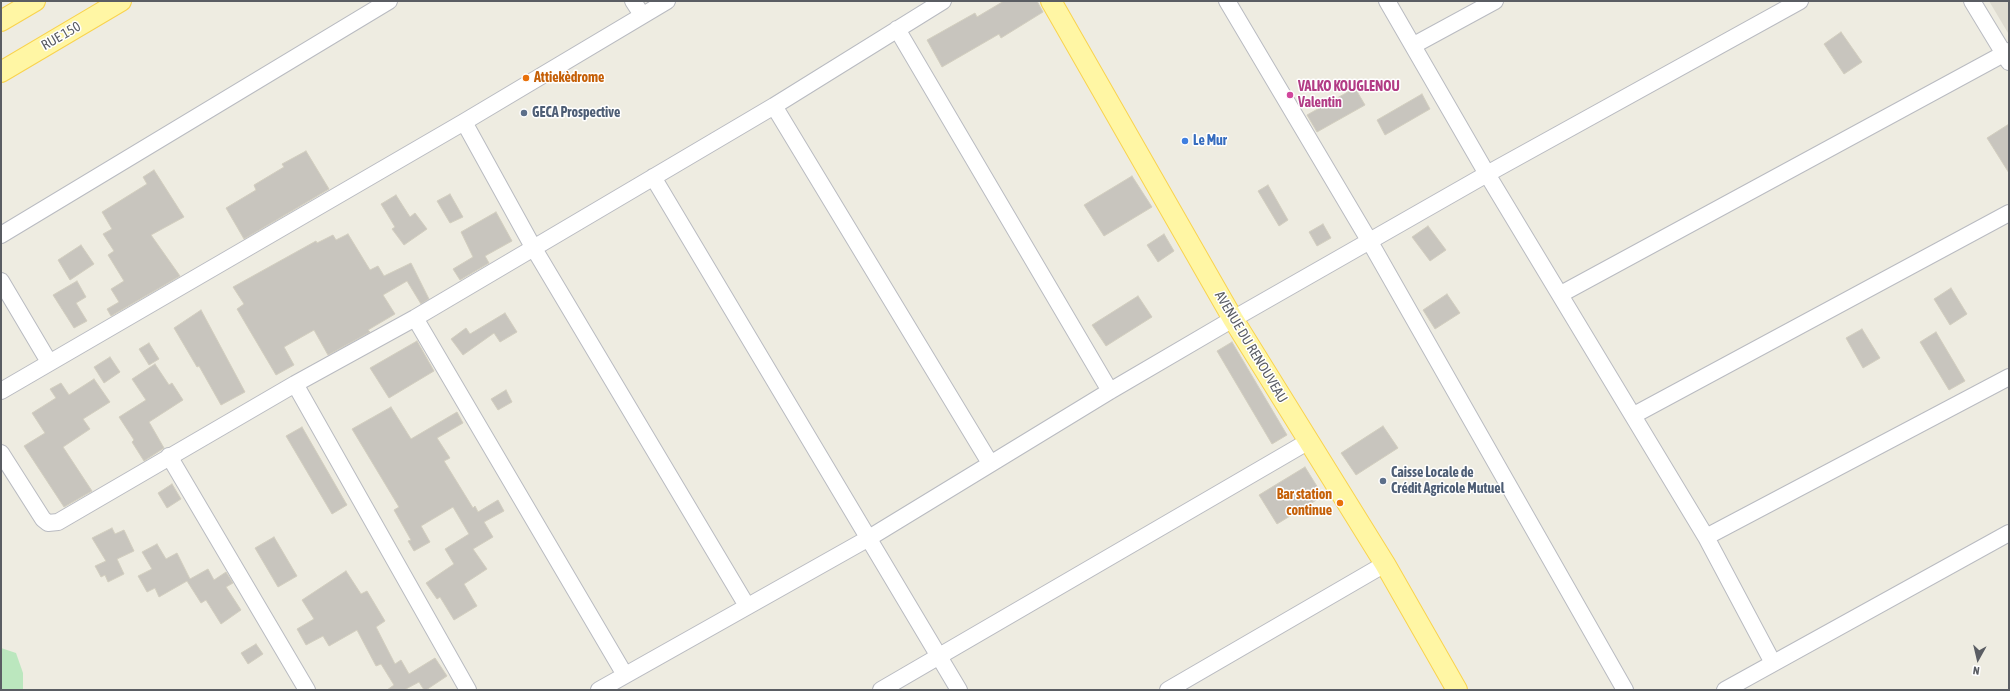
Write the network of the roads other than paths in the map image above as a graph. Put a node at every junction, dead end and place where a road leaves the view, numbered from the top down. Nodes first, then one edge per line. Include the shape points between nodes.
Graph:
1 (35, 1) edge
2 (121, 1) edge
3 (389, 1) edge
4 (633, 1) edge
5 (667, 1) edge
6 (943, 1) edge
7 (1051, 1) edge
8 (1227, 1) edge
9 (1387, 1) edge
10 (1495, 1) edge
11 (1800, 1) edge
12 (1972, 1) edge
13 (642, 15) junction
14 (1, 21) edge
15 (896, 29) junction
16 (1414, 45) junction
17 (2007, 55) edge
18 (1, 72) edge
19 (774, 106) junction
20 (464, 122) junction
21 (1487, 174) junction
22 (653, 177) junction
23 (2009, 213) edge
24 (1, 235) edge
25 (1370, 242) junction
26 (533, 247) junction
27 (1, 281) edge
28 (1561, 294) junction
29 (415, 318) junction
30 (1233, 319) junction
31 (49, 362) junction
32 (2009, 377) edge
33 (295, 384) junction
34 (1, 391) edge
35 (1110, 391) junction
36 (1634, 415) junction
37 (1309, 441) junction
38 (1, 453) edge
39 (169, 456) junction
40 (990, 463) junction
41 (2009, 533) edge
42 (1706, 537) junction
43 (869, 538) junction
44 (1385, 564) junction
45 (747, 606) junction
46 (939, 656) junction
47 (1773, 662) junction
48 (625, 675) junction
49 (1452, 688) edge
50 (307, 690) edge
51 (468, 690) edge
52 (599, 690) edge
53 (881, 690) edge
54 (959, 690) edge
55 (1168, 690) edge
56 (1625, 690) edge
57 (1725, 690) edge

1 - 14 main road
2 - 18 main road, RUE 150
3 - 24 street
4 - 13 street
5 - 13 street
6 - 15 street
7 - 30 main road, AVENUE DU RENOUVEAU
8 - 25 street
9 - 16 street
10 - 16 street
11 - 21 street
12 - 17 street
13 - 20 street
15 - 19 street
15 - 35 street
16 - 21 street
17 - 28 street
19 - 22 street
19 - 40 street
20 - 26 street
20 - 31 street
21 - 25 street
21 - 28 street
22 - 26 street
22 - 43 street
23 - 36 street
25 - 30 street
25 - 56 street
26 - 29 street
26 - 45 street
27 - 31 street
28 - 36 street
29 - 33 street
29 - 48 street
30 - 35 street
30 - 37 main road, AVENUE DU RENOUVEAU
31 - 34 street
32 - 42 street
33 - 39 street
33 - 51 street
35 - 40 street
36 - 42 street
37 - 44 main road, AVENUE DU RENOUVEAU
37 - 46 street
38 - 39 street via 48,523 58,522
39 - 50 street
40 - 43 street
41 - 47 street
42 - 47 street
43 - 45 street
43 - 46 street
44 - 49 main road, AVENUE DU RENOUVEAU
44 - 55 street
45 - 48 street
46 - 53 street
46 - 54 street
47 - 57 street
48 - 52 street

